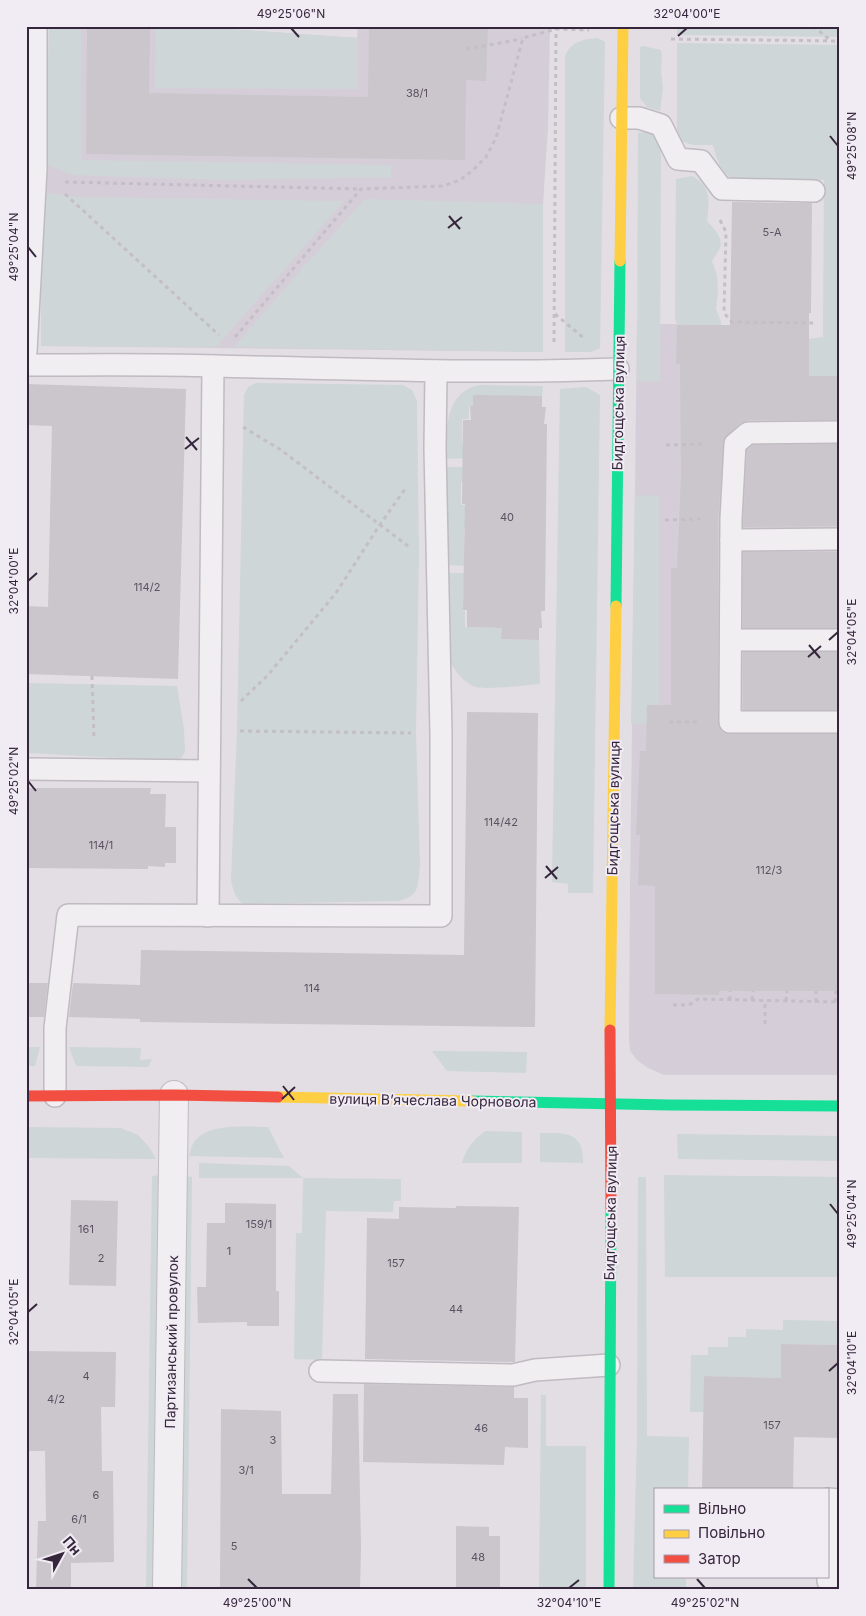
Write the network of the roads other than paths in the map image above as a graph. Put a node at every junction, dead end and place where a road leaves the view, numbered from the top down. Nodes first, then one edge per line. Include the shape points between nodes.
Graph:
1 (36, 26) edge
2 (623, 26) edge
3 (622, 118) junction
4 (814, 191) dead end
5 (26, 352) edge
6 (26, 365) edge
7 (213, 366) junction
8 (618, 369) junction
9 (436, 371) junction
10 (840, 432) edge
11 (731, 540) junction
12 (840, 540) edge
13 (731, 640) junction
14 (840, 640) edge
15 (840, 722) edge
16 (26, 769) edge
17 (208, 770) junction
18 (208, 916) junction
19 (174, 1095) junction
20 (26, 1096) edge
21 (56, 1096) junction
22 (611, 1104) junction
23 (840, 1106) edge
24 (609, 1365) junction
25 (320, 1371) dead end
26 (840, 1500) edge
27 (828, 1581) dead end
28 (167, 1590) edge
29 (609, 1590) edge

1 - 5 lane via 43,181
2 - 3 street, Бидгощська вулиця
3 - 4 lane via 639,118 661,125 678,159 701,161 722,189
3 - 8 street, Бидгощська вулиця
6 - 7 lane
7 - 9 lane
7 - 17 lane
8 - 9 lane
8 - 22 street, Бидгощська вулиця
9 - 18 lane via 440,916
10 - 11 lane via 748,433 735,444
11 - 12 lane
11 - 13 lane
13 - 14 lane
13 - 15 lane via 730,722
16 - 17 lane
17 - 18 lane
18 - 21 lane via 68,915 55,1028
19 - 21 street, вулиця Вʼячеслава Чорновола
19 - 22 street, вулиця Вʼячеслава Чорновола
19 - 28 street, Партизанський провулок
20 - 21 street, вулиця Вʼячеслава Чорновола
22 - 23 street, вулиця Вʼячеслава Чорновола
22 - 24 street, Бидгощська вулиця
24 - 25 lane via 513,1374
24 - 29 street, Бидгощська вулиця
26 - 27 lane via 828,1499

